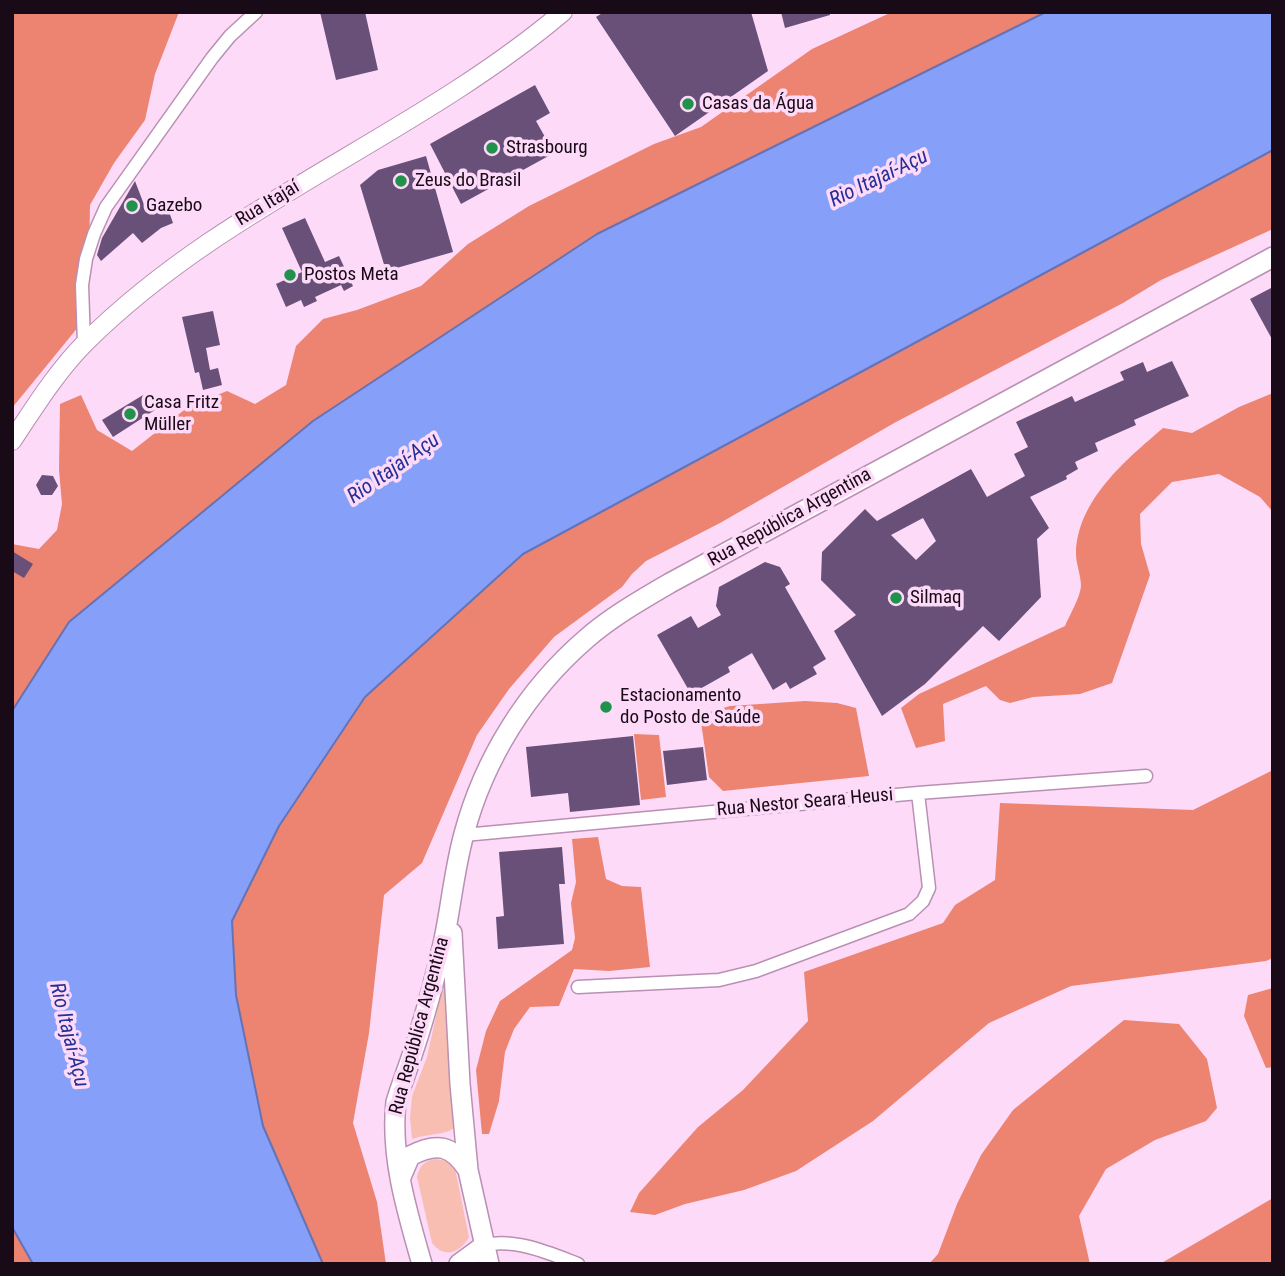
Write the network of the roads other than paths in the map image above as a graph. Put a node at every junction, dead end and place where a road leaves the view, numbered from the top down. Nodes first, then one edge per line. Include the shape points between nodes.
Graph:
1 (256, 12) edge
2 (563, 12) edge
3 (1273, 257) edge
4 (84, 344) junction
5 (12, 441) edge
6 (1146, 776) dead end
7 (918, 793) junction
8 (464, 835) junction
9 (450, 911) junction
10 (578, 987) dead end
11 (468, 1170) junction
12 (401, 1177) junction
13 (414, 1237) junction
14 (487, 1254) edge
15 (422, 1264) edge
16 (437, 1264) edge
17 (459, 1264) edge
18 (578, 1264) edge

1 - 4 street via 212,58 106,207 86,259
2 - 4 main road, Rua Itajaí via 518,49 417,117 198,249 154,281
3 - 8 main road, Rua República Argentina via 684,575 620,614 555,669 520,713 488,767
4 - 5 main road, Rua Itajaí
6 - 7 street, Rua Nestor Seara Heusi
7 - 8 street, Rua Nestor Seara Heusi
7 - 10 street via 929,888 909,914 756,971 719,980
8 - 9 main road, Rua República Argentina
9 - 11 main road, Rua República Argentina
9 - 12 main road, Rua República Argentina via 429,1002 396,1102 394,1134
11 - 12 main road via 451,1151 432,1147 410,1156
11 - 14 main road, Rua República Argentina
12 - 13 main road, Rua República Argentina
13 - 15 main road, Rua República Argentina
13 - 16 main road
14 - 17 main road
14 - 18 street via 499,1242

